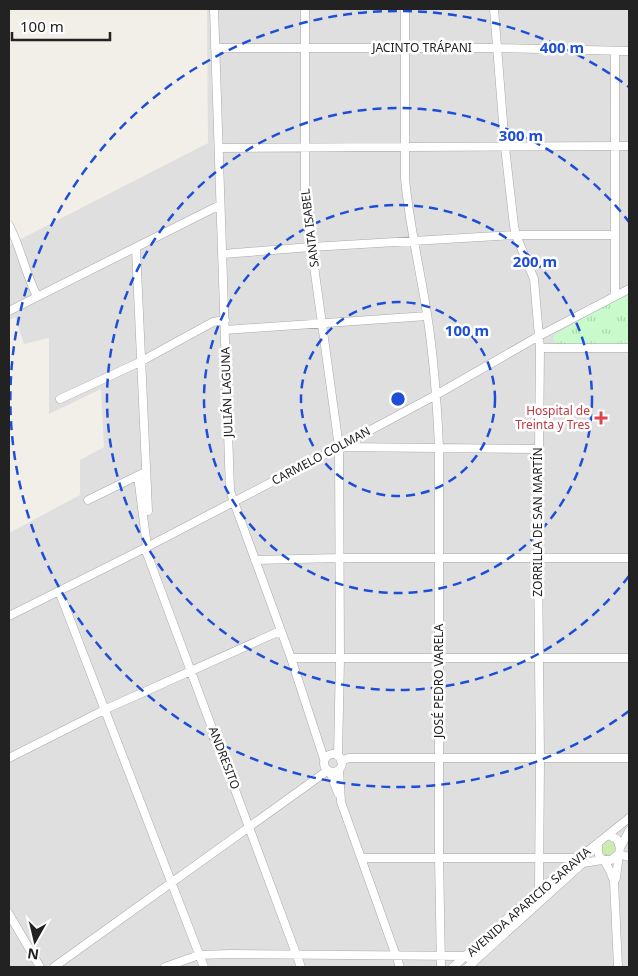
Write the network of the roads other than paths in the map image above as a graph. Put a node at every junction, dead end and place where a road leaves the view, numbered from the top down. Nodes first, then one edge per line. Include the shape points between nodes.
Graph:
1 (214, 9) edge
2 (305, 9) edge
3 (405, 9) edge
4 (494, 9) edge
5 (216, 48) junction
6 (305, 48) junction
7 (405, 48) junction
8 (497, 48) junction
9 (615, 51) junction
10 (629, 51) edge
11 (615, 146) junction
12 (629, 146) edge
13 (505, 147) junction
14 (219, 148) junction
15 (304, 148) junction
16 (405, 148) junction
17 (220, 205) junction
18 (9, 225) edge
19 (516, 236) junction
20 (615, 236) junction
21 (414, 241) junction
22 (311, 247) junction
23 (136, 248) junction
24 (223, 254) junction
25 (629, 289) edge
26 (37, 296) junction
27 (615, 296) junction
28 (9, 311) edge
29 (427, 316) junction
30 (225, 320) junction
31 (323, 324) junction
32 (225, 330) junction
33 (539, 336) junction
34 (540, 348) junction
35 (629, 348) edge
36 (140, 362) junction
37 (436, 395) junction
38 (60, 399) dead end
39 (339, 447) junction
40 (438, 448) junction
41 (538, 449) junction
42 (142, 474) junction
43 (88, 500) dead end
44 (233, 502) junction
45 (148, 511) dead end
46 (146, 548) junction
47 (339, 558) junction
48 (439, 558) junction
49 (538, 558) junction
50 (629, 558) edge
51 (255, 560) junction
52 (59, 590) junction
53 (9, 616) edge
54 (280, 631) junction
55 (290, 658) junction
56 (340, 658) junction
57 (440, 658) junction
58 (539, 658) junction
59 (629, 658) edge
60 (191, 671) junction
61 (106, 709) junction
62 (9, 758) edge
63 (340, 758) junction
64 (629, 758) edge
65 (324, 759) junction
66 (439, 759) junction
67 (540, 759) junction
68 (339, 770) junction
69 (329, 771) junction
70 (341, 802) junction
71 (629, 818) edge
72 (249, 826) junction
73 (629, 831) edge
74 (608, 835) junction
75 (599, 842) junction
76 (620, 854) junction
77 (540, 857) junction
78 (362, 858) junction
79 (439, 858) junction
80 (578, 858) junction
81 (629, 858) edge
82 (603, 860) junction
83 (614, 881) junction
84 (171, 882) junction
85 (539, 890) junction
86 (9, 914) edge
87 (199, 955) junction
88 (298, 955) junction
89 (441, 955) junction
90 (396, 956) junction
91 (466, 956) junction
92 (471, 965) edge
93 (40, 967) edge
94 (54, 967) edge
95 (165, 967) edge
96 (204, 967) edge
97 (302, 967) edge
98 (400, 967) edge
99 (441, 967) edge
100 (453, 967) edge
101 (618, 967) edge

1 - 5 street, JULIÁN LAGUNA
2 - 6 street, SANTA ISABEL
3 - 7 street, JOSÉ PEDRO VARELA
4 - 8 street, ZORRILLA DE SAN MARTÍN
5 - 6 street, JACINTO TRÁPANI
5 - 14 street, JULIÁN LAGUNA
6 - 7 street, JACINTO TRÁPANI
6 - 15 street, SANTA ISABEL
7 - 8 street, JACINTO TRÁPANI
7 - 16 street, JOSÉ PEDRO VARELA
8 - 9 street, JACINTO TRÁPANI
8 - 13 street, ZORRILLA DE SAN MARTÍN
9 - 10 street, JACINTO TRÁPANI
9 - 11 street
11 - 12 street
11 - 13 street
11 - 20 street
13 - 16 street
13 - 19 street, ZORRILLA DE SAN MARTÍN
14 - 15 street
14 - 17 street, JULIÁN LAGUNA
15 - 16 street
15 - 22 street, SANTA ISABEL via 305,201
16 - 21 street, JOSÉ PEDRO VARELA via 407,200
17 - 23 street
17 - 24 street, JULIÁN LAGUNA
18 - 26 street
19 - 20 street
19 - 21 street
19 - 33 street, ZORRILLA DE SAN MARTÍN via 534,279
20 - 27 street
21 - 22 street
21 - 29 street, JOSÉ PEDRO VARELA
22 - 24 street
22 - 31 street, SANTA ISABEL
23 - 26 street
23 - 36 street
24 - 30 street, JULIÁN LAGUNA
25 - 27 street, CARMELO COLMAN
26 - 28 street
27 - 33 street, CARMELO COLMAN
29 - 31 street
29 - 37 street, JOSÉ PEDRO VARELA
30 - 32 street, JULIÁN LAGUNA
30 - 36 street via 213,322
31 - 32 street
31 - 39 street, SANTA ISABEL
32 - 44 street, JULIÁN LAGUNA
33 - 34 street, ZORRILLA DE SAN MARTÍN
33 - 37 street, CARMELO COLMAN
34 - 35 street
34 - 41 street, ZORRILLA DE SAN MARTÍN
36 - 38 street
36 - 42 street
37 - 39 street, CARMELO COLMAN
37 - 40 street, JOSÉ PEDRO VARELA
39 - 40 street
39 - 44 street, CARMELO COLMAN
39 - 47 street, SANTA ISABEL
40 - 41 street
40 - 48 street, JOSÉ PEDRO VARELA
41 - 49 street, ZORRILLA DE SAN MARTÍN
42 - 43 street
42 - 45 street
42 - 46 street, ANDRESITO
44 - 46 street, CARMELO COLMAN
44 - 51 street, JULIÁN LAGUNA
46 - 52 street, CARMELO COLMAN
46 - 60 street, ANDRESITO
47 - 48 street
47 - 51 street
47 - 56 street, SANTA ISABEL
48 - 49 street
48 - 57 street, JOSÉ PEDRO VARELA
49 - 50 street
49 - 58 street, ZORRILLA DE SAN MARTÍN
51 - 54 street, JULIÁN LAGUNA
52 - 53 street, CARMELO COLMAN
52 - 61 street
54 - 55 street, JULIÁN LAGUNA
54 - 60 street
55 - 56 street
55 - 65 street, JULIÁN LAGUNA
56 - 57 street
56 - 63 street, SANTA ISABEL
57 - 58 street
57 - 66 street, JOSÉ PEDRO VARELA
58 - 59 street
58 - 67 street, ZORRILLA DE SAN MARTÍN
60 - 61 street
60 - 72 street, ANDRESITO
61 - 62 street
61 - 84 street
63 - 65 street via 332,754
63 - 66 street
63 - 68 street
64 - 67 street
65 - 69 street via 324,766
66 - 67 street
66 - 79 street, JOSÉ PEDRO VARELA
67 - 77 street, ZORRILLA DE SAN MARTÍN
68 - 69 street
68 - 70 street
69 - 70 street
69 - 72 street
70 - 78 street
71 - 74 street, AVENIDA APARICIO SARAVIA
72 - 84 street
72 - 88 street, ANDRESITO
73 - 76 street
74 - 75 street, AVENIDA APARICIO SARAVIA
74 - 76 street via 617,839
75 - 80 street, AVENIDA APARICIO SARAVIA
75 - 82 street via 598,856
76 - 81 street
76 - 82 street via 611,860
76 - 83 street
77 - 79 street
77 - 80 street
77 - 85 street, ZORRILLA DE SAN MARTÍN
78 - 79 street
78 - 90 street
79 - 89 street, JOSÉ PEDRO VARELA
80 - 85 street, AVENIDA APARICIO SARAVIA
82 - 83 street
82 - 92 street, AVENIDA APARICIO SARAVIA via 583,863
83 - 101 street
84 - 87 street
84 - 94 street
85 - 91 street, AVENIDA APARICIO SARAVIA
86 - 93 street
87 - 88 street
87 - 95 street
87 - 96 street
88 - 90 street
88 - 97 street, ANDRESITO
89 - 90 street
89 - 91 street
89 - 99 street, JOSÉ PEDRO VARELA
90 - 98 street
91 - 92 street
91 - 100 street, AVENIDA APARICIO SARAVIA

